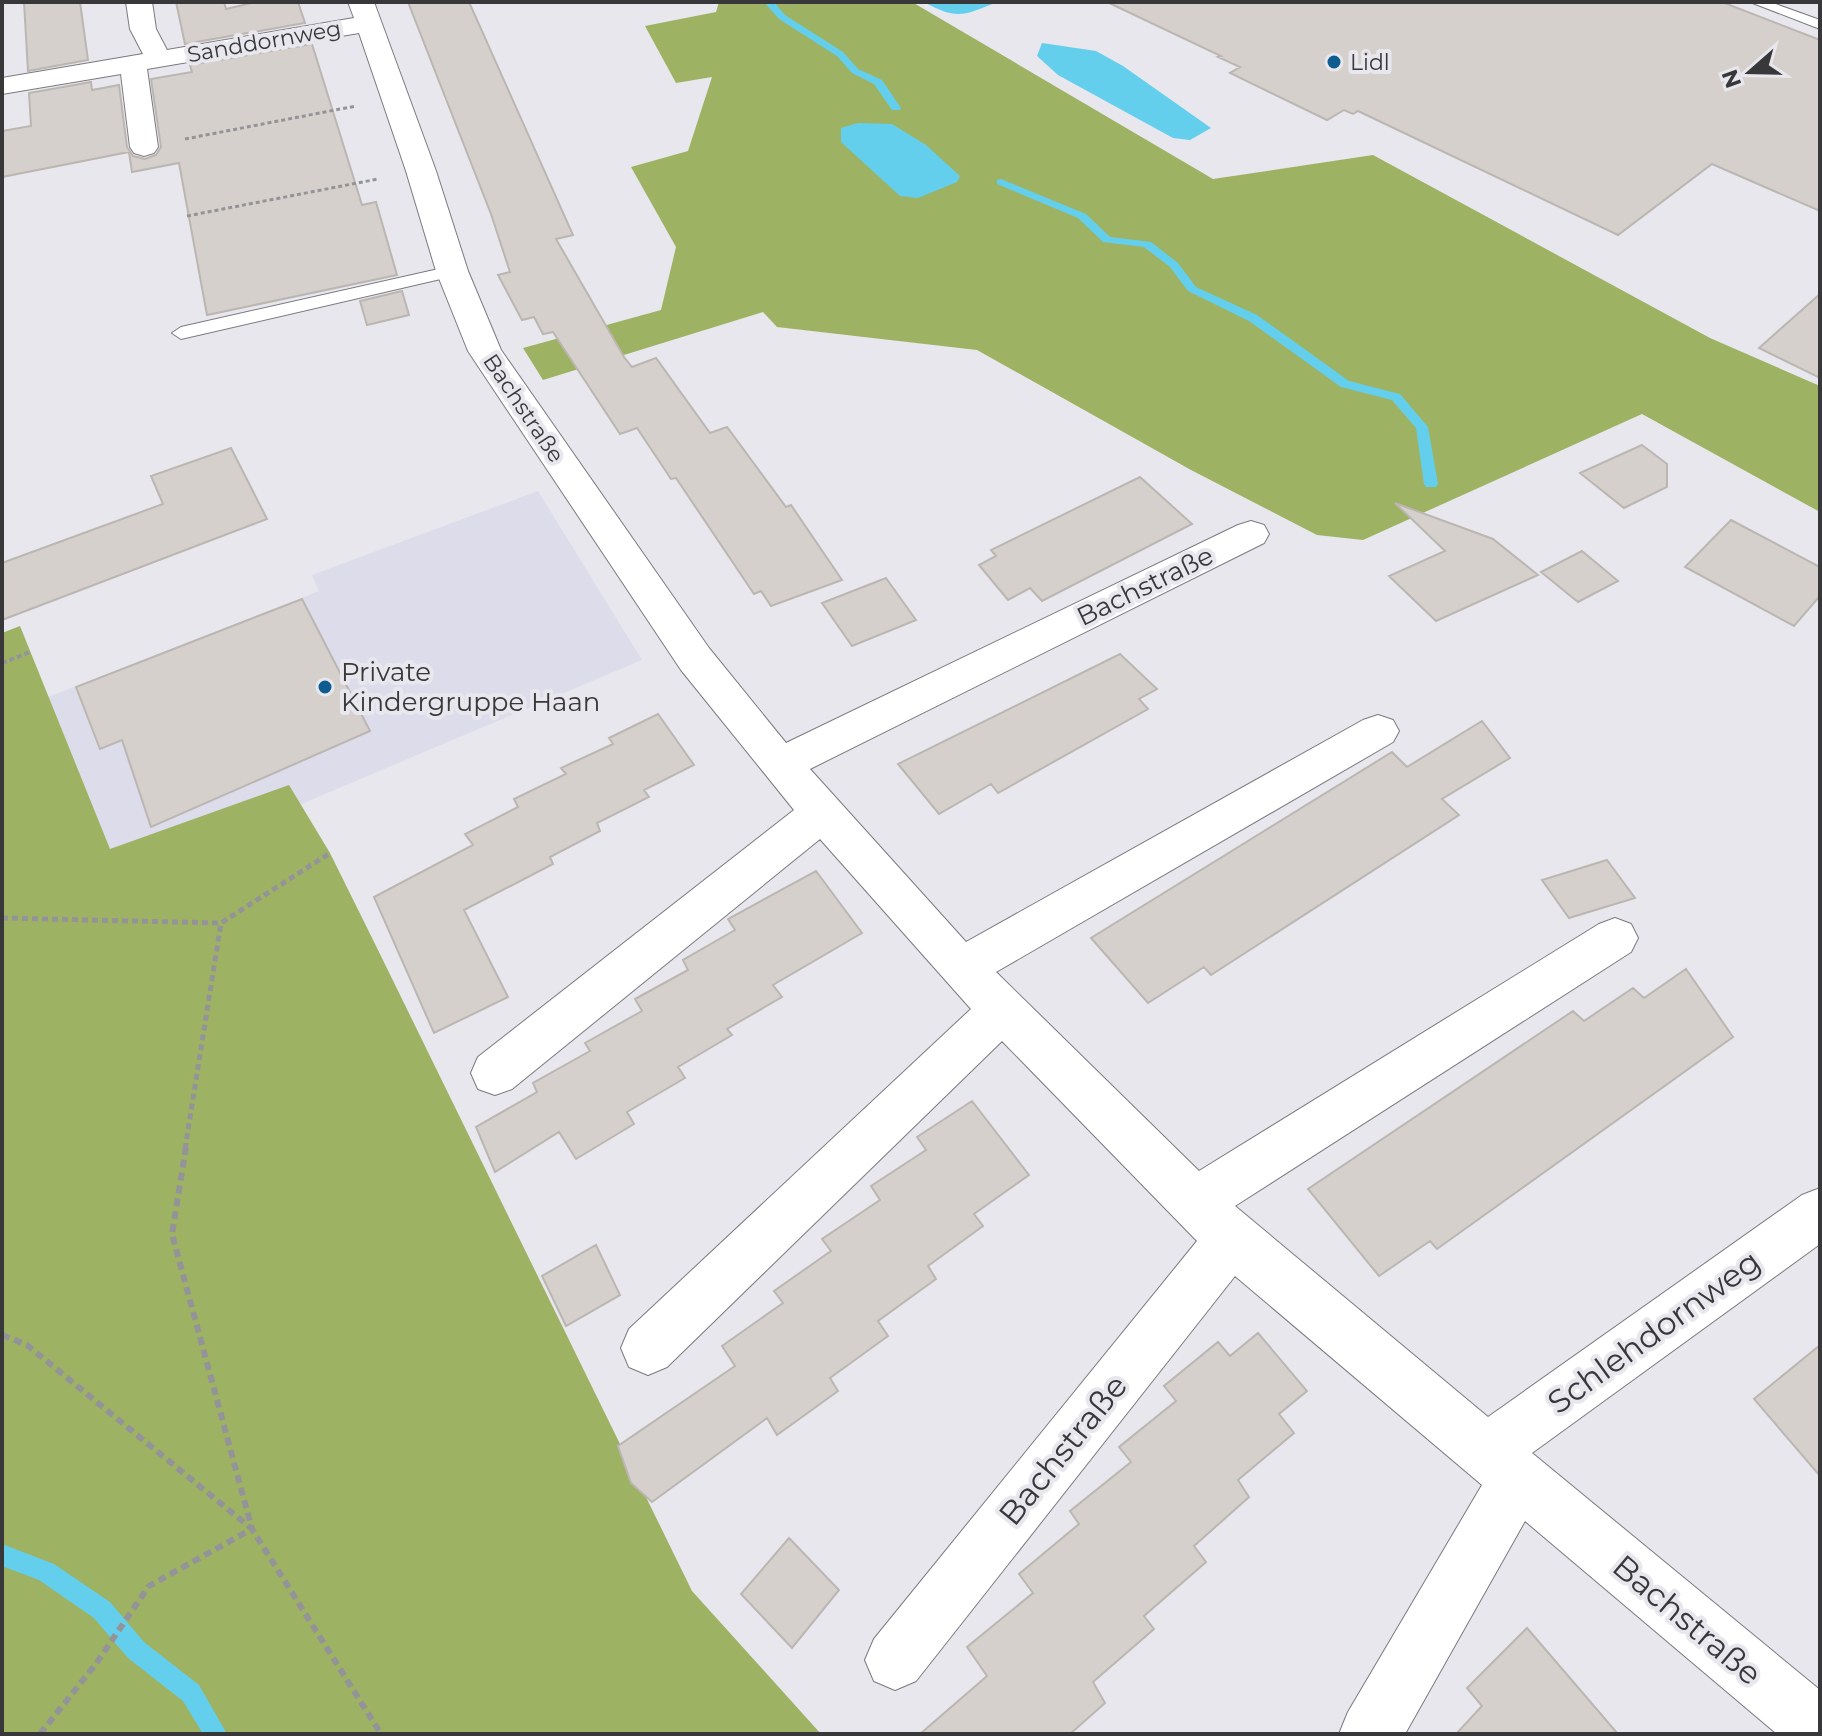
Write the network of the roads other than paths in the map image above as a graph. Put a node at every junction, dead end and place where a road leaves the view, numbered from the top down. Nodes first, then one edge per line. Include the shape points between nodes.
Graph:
1 (139, 2) edge
2 (1757, 2) edge
3 (365, 13) edge
4 (1820, 25) edge
5 (146, 61) junction
6 (2, 86) edge
7 (144, 147) road end
8 (452, 271) junction
9 (181, 333) dead end
10 (1251, 534) dead end
11 (1378, 731) dead end
12 (780, 765) junction
13 (822, 813) junction
14 (1615, 938) dead end
15 (961, 968) junction
16 (1002, 1010) junction
17 (495, 1073) dead end
18 (1820, 1213) edge
19 (1213, 1221) junction
20 (648, 1348) dead end
21 (1502, 1465) junction
22 (895, 1660) dead end
23 (1820, 1730) edge
24 (1370, 1734) edge

1 - 5 street, Sanddornweg
2 - 4 lane
3 - 5 street, Sanddornweg
3 - 8 street, Bachstraße
5 - 6 street, Sanddornweg
5 - 7 street, Sanddornweg
8 - 9 lane
8 - 12 street, Bachstraße via 485,351 695,659
10 - 12 street, Bachstraße
11 - 15 street
12 - 13 street, Bachstraße
13 - 15 street, Bachstraße
13 - 17 street
14 - 19 street, Bachstraße
15 - 16 street, Bachstraße
16 - 19 street, Bachstraße
16 - 20 street
18 - 21 street, Schlehdornweg
19 - 21 street, Bachstraße
19 - 22 street, Bachstraße
21 - 23 street, Bachstraße
21 - 24 street

